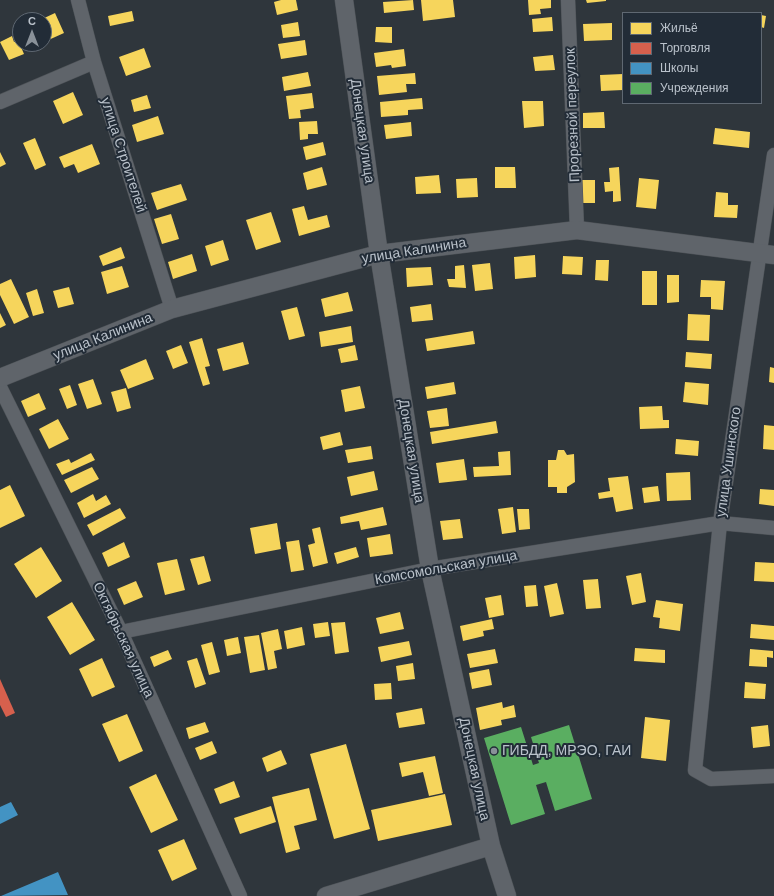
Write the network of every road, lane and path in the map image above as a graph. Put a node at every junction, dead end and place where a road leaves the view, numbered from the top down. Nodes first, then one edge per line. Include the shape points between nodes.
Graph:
1 (78, 0) edge
2 (344, 0) edge
3 (568, 0) edge
4 (94, 62) junction
5 (0, 102) edge
6 (774, 155) edge
7 (577, 230) junction
8 (767, 253) edge
9 (379, 254) junction
10 (172, 309) junction
11 (0, 378) edge
12 (0, 387) edge
13 (720, 523) junction
14 (774, 528) edge
15 (430, 569) junction
16 (121, 632) junction
17 (774, 776) edge
18 (491, 846) junction
19 (240, 896) edge
20 (326, 896) edge
21 (507, 896) edge

1 - 4 street, улица Строителей
2 - 9 street, Донецкая улица
3 - 7 street, Прорезной переулок
4 - 5 street
4 - 10 street, улица Строителей
6 - 8 street, улица Ушинского
7 - 8 street, улица Калинина
7 - 9 street, улица Калинина
8 - 13 street, улица Ушинского
9 - 10 street, улица Калинина
9 - 15 street, Донецкая улица
10 - 11 street, улица Калинина
12 - 16 street, Октябрьская улица
13 - 14 street, Комсомольская улица
13 - 15 street, Комсомольская улица
13 - 17 street, улица Ушинского via 695,770 711,779
15 - 16 street, Комсомольская улица
15 - 18 street, Донецкая улица
16 - 19 street, Октябрьская улица
18 - 20 street
18 - 21 street, Донецкая улица

